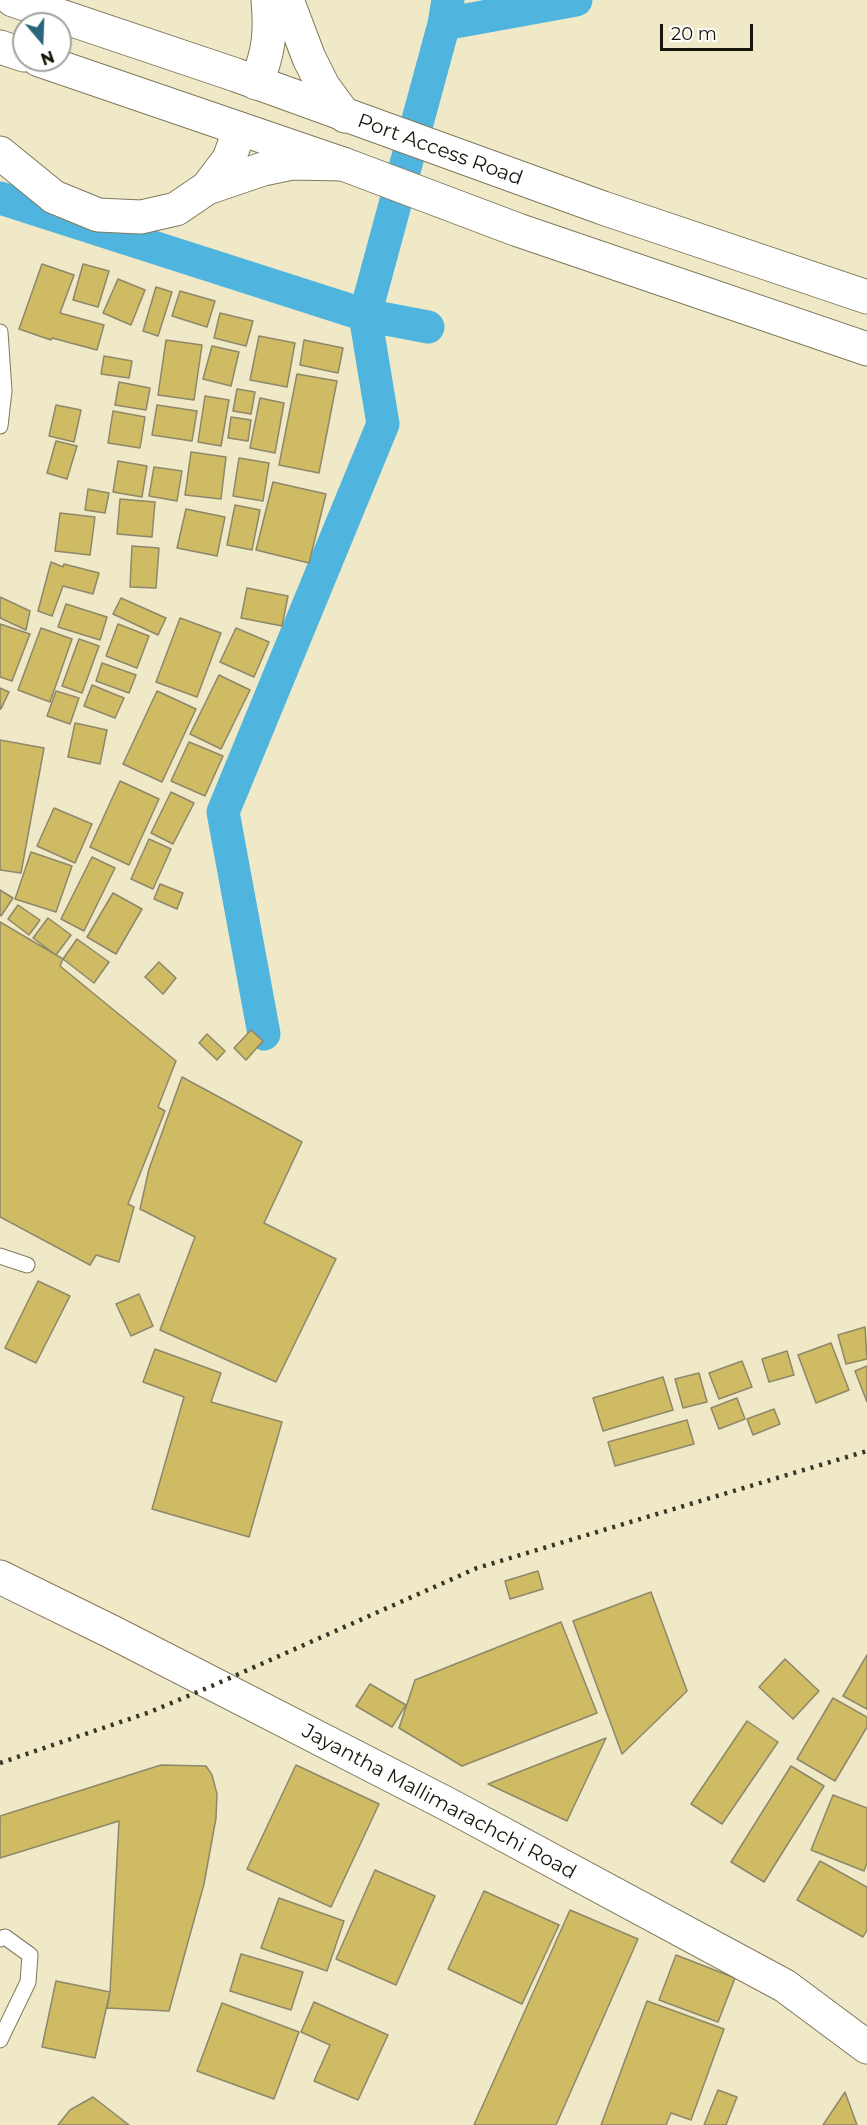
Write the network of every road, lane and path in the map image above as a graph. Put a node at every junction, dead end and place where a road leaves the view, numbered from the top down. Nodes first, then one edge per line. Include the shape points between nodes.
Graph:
1 (13, 0) edge
2 (268, 0) edge
3 (287, 0) edge
4 (72, 71) edge
5 (256, 82) junction
6 (345, 116) junction
7 (240, 129) junction
8 (0, 153) edge
9 (343, 164) junction
10 (207, 188) junction
11 (867, 297) edge
12 (0, 332) edge
13 (867, 349) edge
14 (0, 426) edge
15 (0, 1256) edge
16 (27, 1265) dead end
17 (0, 1577) edge
18 (0, 1939) edge
19 (0, 2040) edge
20 (867, 2047) edge

1 - 5 main road, Port Access Road
2 - 5 main road via 271,25 267,58
3 - 6 main road via 309,58
4 - 7 main road
5 - 6 main road, Port Access Road
6 - 11 main road, Port Access Road
7 - 9 main road
7 - 10 main road via 229,159
8 - 10 main road via 54,197 98,215 141,217 176,209
9 - 10 main road via 292,164
9 - 13 main road via 518,230
12 - 14 lane via 4,391
15 - 16 lane
17 - 20 main road, Jayantha Mallimarachchi Road via 449,1805 774,1980
18 - 19 lane via 5,1937 30,1955 28,1982

